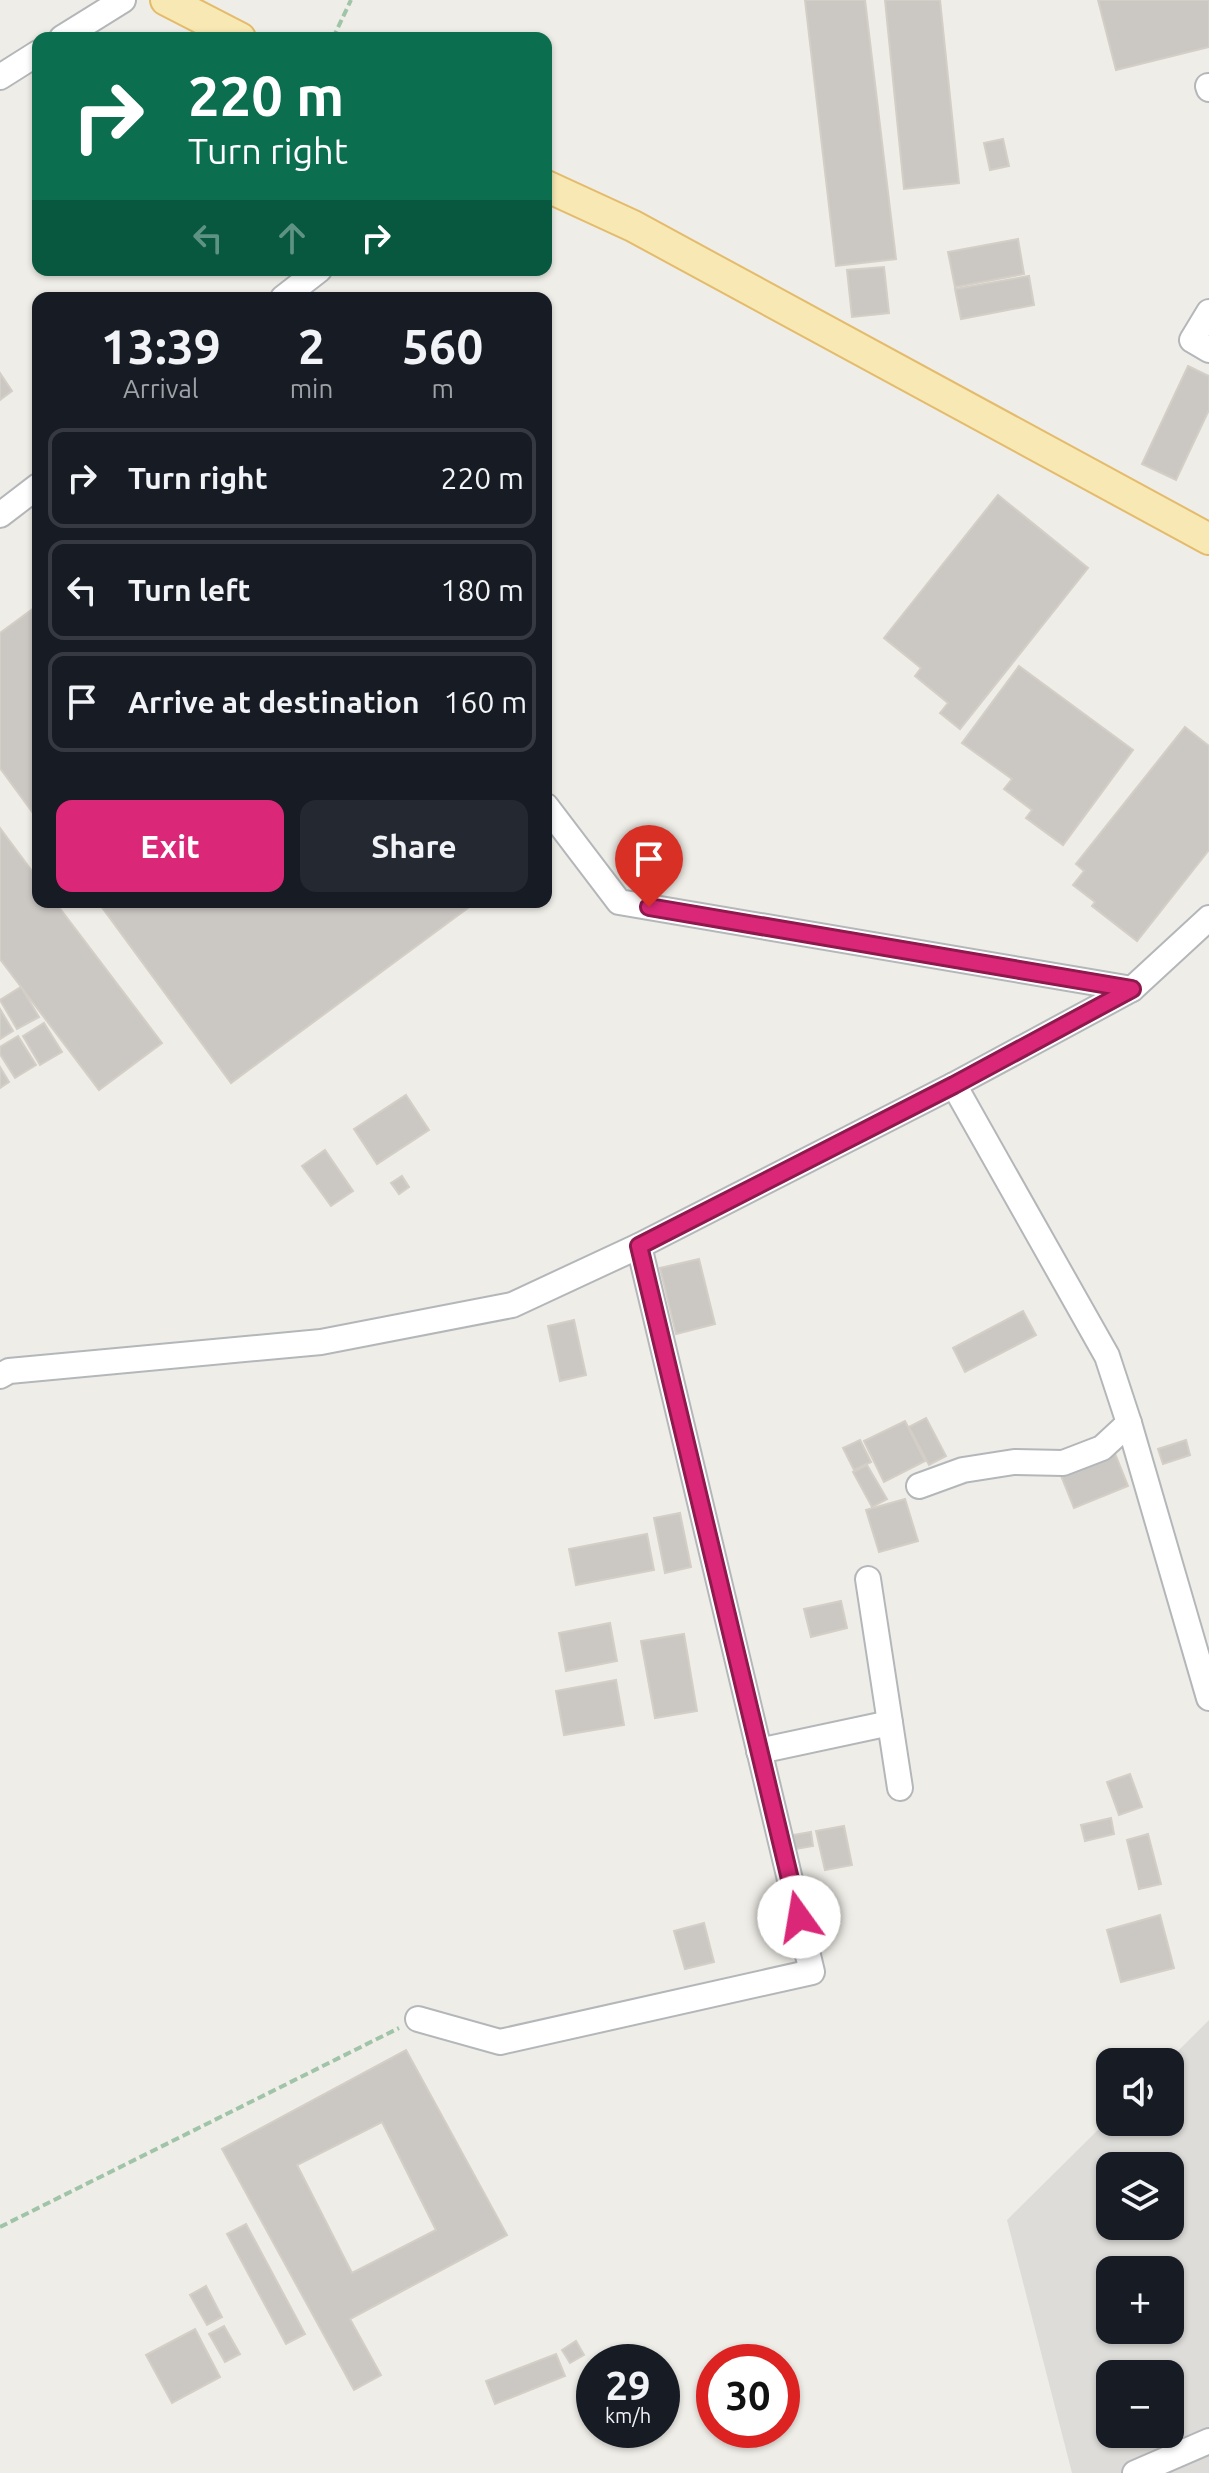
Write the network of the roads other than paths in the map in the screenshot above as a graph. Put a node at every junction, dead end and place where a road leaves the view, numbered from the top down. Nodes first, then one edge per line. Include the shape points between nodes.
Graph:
1 (123, 0) edge
2 (166, 0) edge
3 (72, 32) edge
4 (228, 32) edge
5 (32, 57) edge
6 (0, 77) edge
7 (552, 189) edge
8 (311, 276) edge
9 (291, 292) edge
10 (1209, 312) edge
11 (1200, 345) edge
12 (32, 491) edge
13 (0, 515) edge
14 (1209, 539) edge
15 (552, 814) edge
16 (1209, 918) edge
17 (1132, 989) junction
18 (954, 1085) junction
19 (639, 1246) junction
20 (3, 1372) edge
21 (1129, 1423) junction
22 (919, 1486) dead end
23 (868, 1579) dead end
24 (1209, 1698) edge
25 (890, 1723) junction
26 (759, 1751) junction
27 (900, 1788) dead end
28 (418, 2019) road end
29 (1209, 2441) edge
30 (1135, 2473) edge

1 - 3 street
2 - 4 main road
5 - 6 street
7 - 14 main road via 633,226
8 - 9 street
10 - 11 street
12 - 13 street
15 - 17 street via 619,902
16 - 17 street
17 - 18 street
18 - 19 street
18 - 21 street via 1107,1356
19 - 20 street via 512,1305 321,1342
19 - 26 street
21 - 22 street via 1102,1448 1063,1463 1014,1462 963,1470
21 - 24 street
23 - 25 street
25 - 26 street
25 - 27 street
26 - 28 street via 812,1972 500,2042
29 - 30 street

